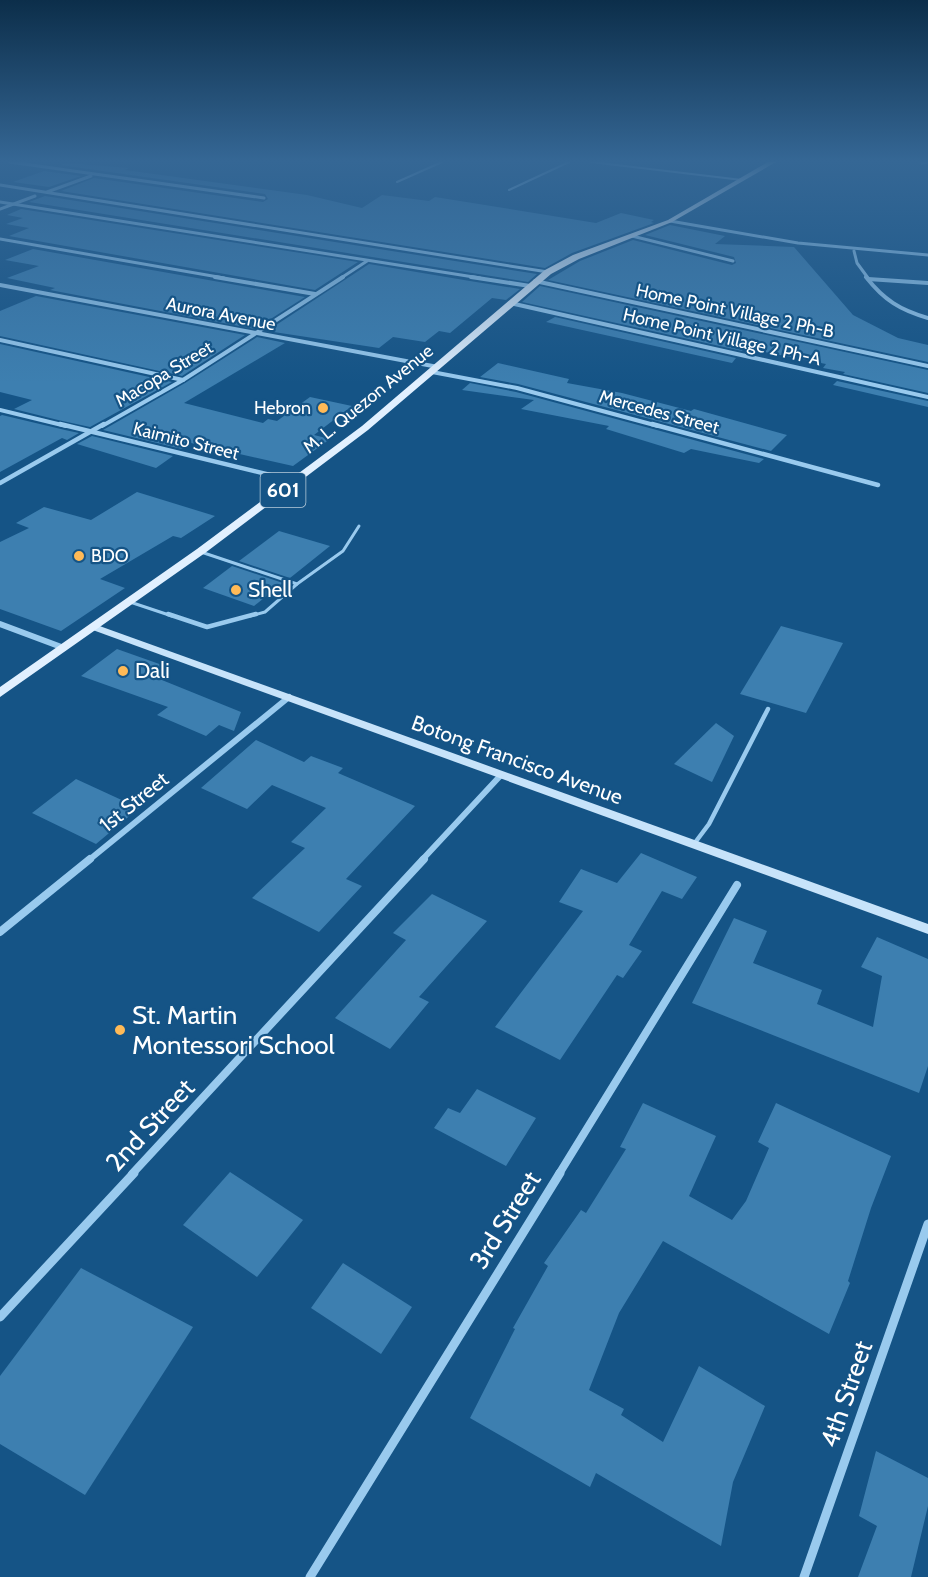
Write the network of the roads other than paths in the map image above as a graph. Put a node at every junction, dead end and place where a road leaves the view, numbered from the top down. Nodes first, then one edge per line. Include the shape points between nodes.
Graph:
1 (210, 236) edge
2 (320, 236) edge
3 (632, 236) joint
4 (743, 236) edge
5 (0, 239) edge
6 (854, 251) junction
7 (928, 255) edge
8 (368, 261) junction
9 (733, 261) dead end
10 (548, 272) junction
11 (868, 279) junction
12 (928, 282) edge
13 (533, 284) junction
14 (0, 285) edge
15 (316, 294) junction
16 (510, 303) junction
17 (928, 318) edge
18 (254, 334) junction
19 (0, 340) edge
20 (928, 366) edge
21 (435, 369) junction
22 (183, 380) junction
23 (928, 397) edge
24 (0, 410) edge
25 (92, 432) junction
26 (296, 481) junction
27 (0, 483) edge
28 (878, 485) dead end
29 (359, 526) dead end
30 (201, 552) junction
31 (297, 584) junction
32 (130, 602) junction
33 (0, 624) edge
34 (94, 627) junction
35 (64, 648) junction
36 (0, 693) edge
37 (289, 697) junction
38 (768, 709) dead end
39 (501, 775) junction
40 (694, 844) junction
41 (737, 885) dead end
42 (928, 929) edge
43 (0, 932) edge
44 (928, 1224) edge
45 (0, 1317) edge
46 (310, 1577) edge
47 (804, 1577) edge

1 - 8 street, Home Point Village 2 Ph-B
2 - 10 street
3 - 9 street
3 - 10 main road, 601
4 - 6 street
5 - 15 street
6 - 7 street
6 - 11 street via 855,264
8 - 13 street, Home Point Village 2 Ph-B
8 - 15 street, Macopa Street
10 - 13 main road, M. L. Quezon Avenue / 601
11 - 12 street
11 - 17 street via 877,294 889,303
13 - 16 main road, M. L. Quezon Avenue / 601
13 - 20 street, Home Point Village 2 Ph-B
14 - 18 street, Aurora Avenue
15 - 18 street, Macopa Street
16 - 21 main road, M. L. Quezon Avenue / 601
16 - 23 street, Home Point Village 2 Ph-A
18 - 21 street, Aurora Avenue
18 - 22 street, Macopa Street
19 - 22 street
21 - 26 main road, M. L. Quezon Avenue / 601
21 - 28 street, Mercedes Street
22 - 25 street, Macopa Street
24 - 25 street, Kaimito Street
25 - 26 street, Kaimito Street
25 - 27 street, Macopa Street
26 - 30 main road, M. L. Quezon Avenue / 601
29 - 31 lane via 343,551
30 - 31 lane
30 - 32 main road, M. L. Quezon Avenue / 601
31 - 32 lane via 265,612 207,627
32 - 34 main road, M. L. Quezon Avenue / 601
33 - 35 street
34 - 35 main road, M. L. Quezon Avenue / 601
34 - 37 street, Botong Francisco Avenue
35 - 36 main road, M. L. Quezon Avenue / 601
37 - 39 street, Botong Francisco Avenue
37 - 43 street, 1st Street
38 - 40 lane via 709,824
39 - 40 street, Botong Francisco Avenue
39 - 45 street, 2nd Street
40 - 42 street, Botong Francisco Avenue
41 - 46 street, 3rd Street
44 - 47 street, 4th Street

